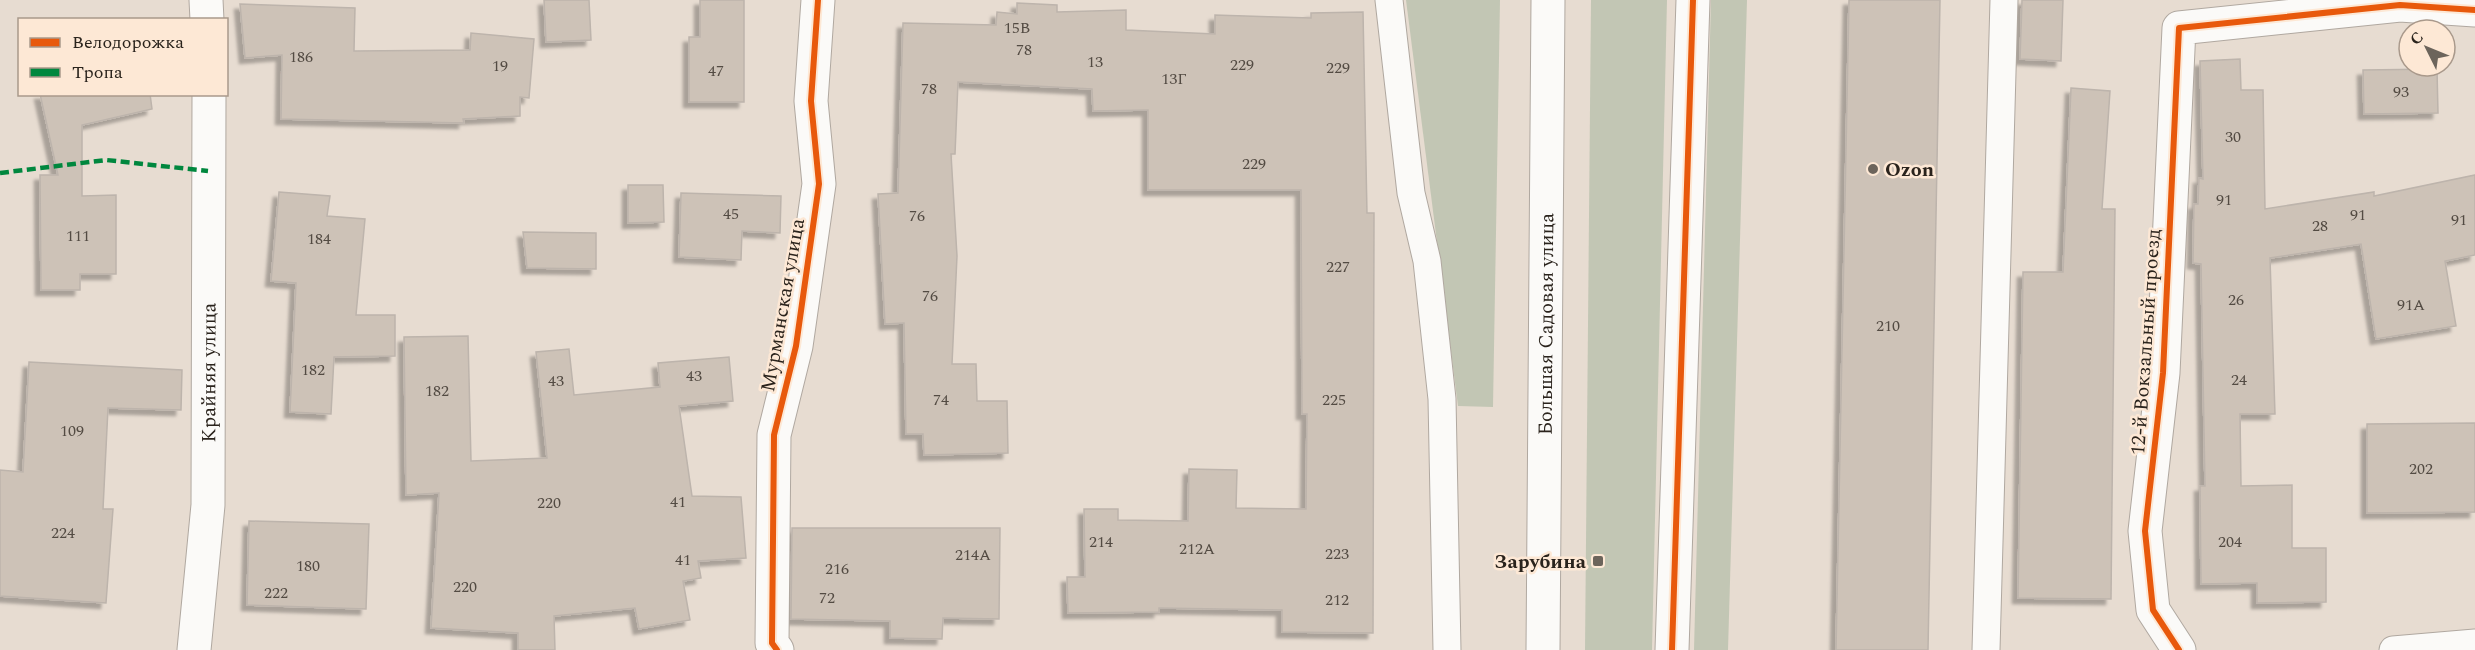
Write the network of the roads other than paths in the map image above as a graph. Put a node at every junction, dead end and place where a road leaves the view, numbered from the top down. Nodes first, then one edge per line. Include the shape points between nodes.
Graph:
1 (206, 0) edge
2 (818, 0) edge
3 (1389, 0) edge
4 (1548, 0) edge
5 (1693, 0) edge
6 (2004, 0) edge
7 (2475, 10) edge
8 (207, 18) edge
9 (209, 96) edge
10 (2475, 643) edge
11 (194, 650) edge
12 (777, 650) edge
13 (1447, 650) edge
14 (1543, 650) edge
15 (1672, 650) edge
16 (1986, 650) edge
17 (2179, 650) edge
18 (2393, 650) edge

1 - 8 street
2 - 12 street, Мурманская улица via 811,101 819,184 796,346 774,435 772,643
3 - 13 lane via 1411,193 1426,261 1442,399
4 - 14 street, Большая Садовая улица
5 - 15 street
6 - 16 lane
7 - 17 street, 12-й Вокзальный проезд via 2400,4 2179,28 2163,373 2145,531 2153,610
9 - 11 street, Крайняя улица via 208,505
10 - 18 lane

